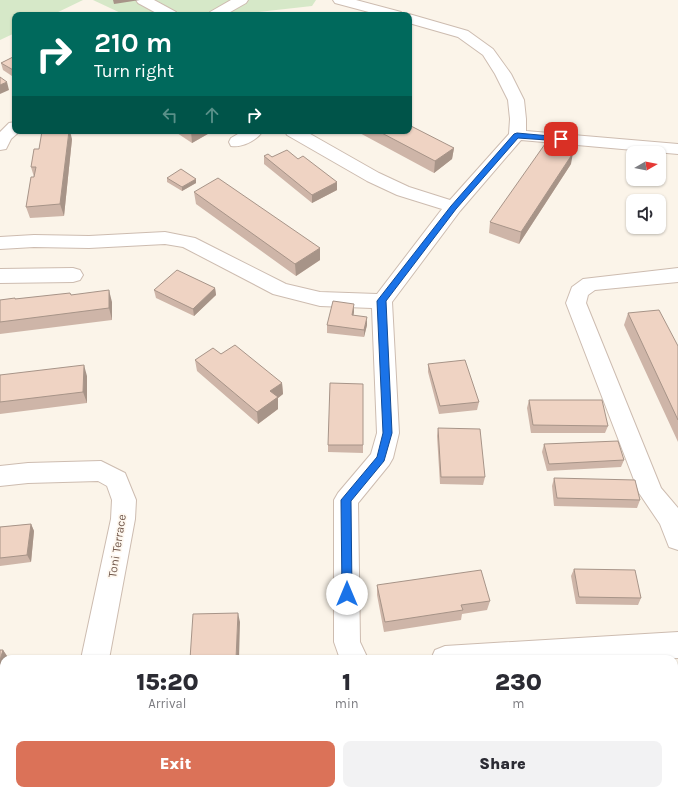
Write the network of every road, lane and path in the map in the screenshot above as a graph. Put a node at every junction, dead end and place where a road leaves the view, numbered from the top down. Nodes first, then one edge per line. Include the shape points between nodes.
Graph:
1 (144, 0) edge
2 (241, 0) edge
3 (340, 0) edge
4 (166, 12) edge
5 (220, 12) edge
6 (385, 12) edge
7 (412, 19) edge
8 (12, 129) edge
9 (250, 134) edge
10 (298, 134) edge
11 (517, 135) junction
12 (237, 142) dead end
13 (0, 145) edge
14 (678, 149) edge
15 (454, 207) junction
16 (0, 243) edge
17 (73, 275) dead end
18 (678, 275) edge
19 (0, 276) edge
20 (382, 301) junction
21 (0, 476) edge
22 (676, 525) edge
23 (678, 645) edge
24 (96, 655) edge
25 (352, 655) edge
26 (592, 655) edge

1 - 4 street
2 - 5 street
3 - 6 street
7 - 11 street via 464,34 488,52 516,100
8 - 13 street via 4,136
9 - 12 street
10 - 15 street via 373,177 403,191
11 - 14 street
11 - 15 street
15 - 20 street
16 - 20 street via 165,238 188,242 280,289 320,299
17 - 19 street
18 - 22 street via 590,284 579,292 576,303 651,493
20 - 25 street via 388,433 381,458 346,500 347,642
21 - 24 street, Toni Terrace via 101,471 116,480 124,500 123,519
23 - 26 street

